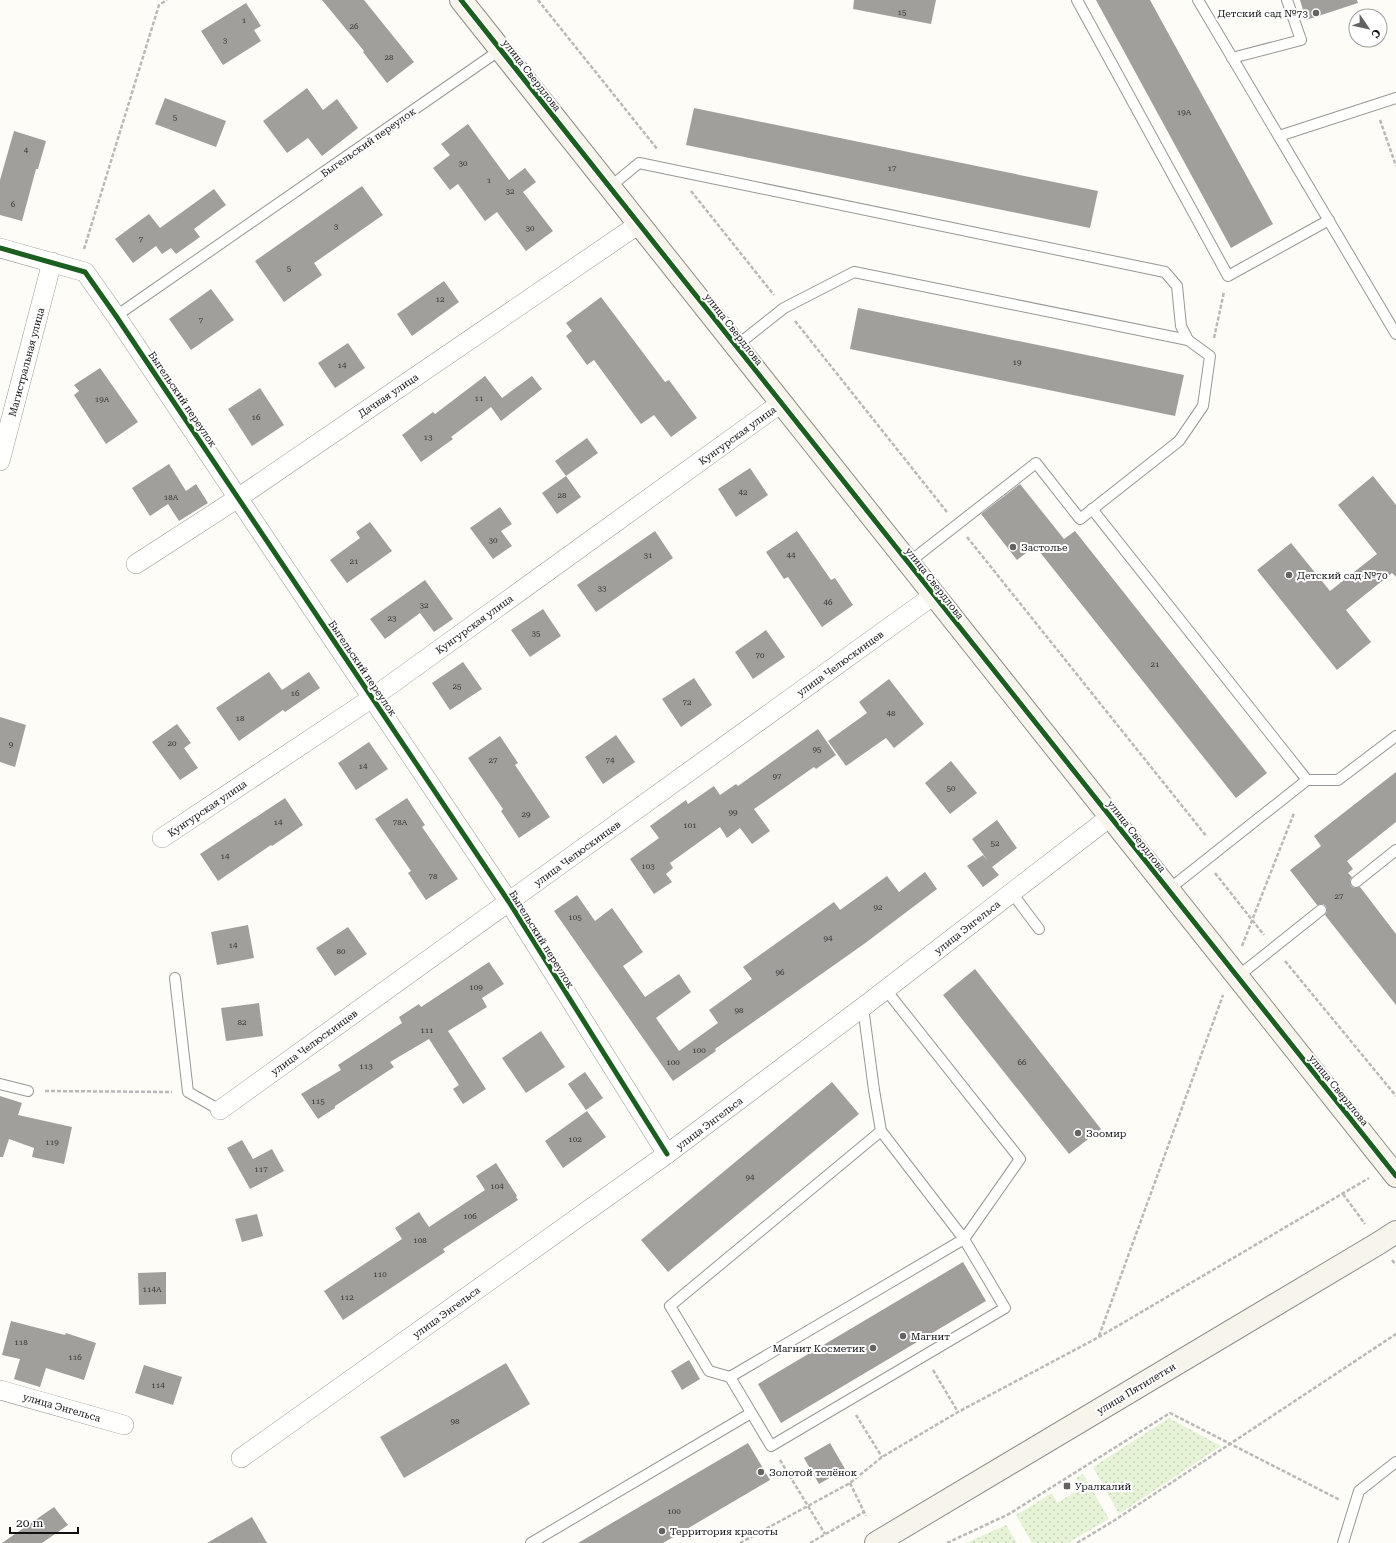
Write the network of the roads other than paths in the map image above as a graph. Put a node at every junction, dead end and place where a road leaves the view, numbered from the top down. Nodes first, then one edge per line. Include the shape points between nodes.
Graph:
1 (461, 0) edge
2 (1076, 0) edge
3 (1198, 0) edge
4 (1287, 0) edge
5 (500, 50) junction
6 (1232, 58) junction
7 (1396, 98) edge
8 (1279, 136) junction
9 (610, 187) junction
10 (1329, 220) junction
11 (639, 224) junction
12 (0, 248) edge
13 (52, 262) junction
14 (116, 316) junction
15 (1396, 334) edge
16 (1188, 340) junction
17 (736, 346) junction
18 (781, 403) junction
19 (0, 461) edge
20 (238, 498) junction
21 (1092, 510) junction
22 (136, 564) dead end
23 (908, 564) junction
24 (934, 595) junction
25 (372, 698) junction
26 (1396, 736) edge
27 (1307, 780) junction
28 (1110, 817) junction
29 (162, 838) dead end
30 (1396, 850) edge
31 (1356, 882) dead end
32 (1168, 890) junction
33 (1012, 893) junction
34 (509, 902) junction
35 (1321, 910) dead end
36 (1039, 929) dead end
37 (1234, 974) junction
38 (175, 978) dead end
39 (886, 990) junction
40 (863, 1008) junction
41 (0, 1084) edge
42 (28, 1091) road end
43 (220, 1110) joint
44 (881, 1131) junction
45 (667, 1154) junction
46 (1392, 1171) edge
47 (1396, 1232) edge
48 (964, 1239) junction
49 (730, 1378) junction
50 (0, 1390) edge
51 (751, 1412) junction
52 (124, 1425) dead end
53 (241, 1458) dead end
54 (1396, 1462) edge
55 (531, 1543) edge
56 (876, 1543) edge
57 (1343, 1543) edge

1 - 5 street, улица Свердлова
2 - 10 lane via 1228,276
3 - 6 lane
4 - 6 lane via 1301,40
5 - 9 street, улица Свердлова
5 - 14 lane, Быгельский переулок
6 - 8 lane
7 - 8 lane
8 - 10 lane
9 - 11 street, улица Свердлова
9 - 16 lane via 640,163 1165,272 1176,286 1181,326
10 - 15 lane
11 - 17 street, улица Свердлова
11 - 20 street, Дачная улица
12 - 13 street, Быгельский переулок
13 - 14 street, Быгельский переулок via 85,272
13 - 19 street, Магистральная улица
14 - 20 street, Быгельский переулок
16 - 17 lane via 854,272 784,308
16 - 21 lane via 1210,356 1203,406 1179,441
17 - 18 street, улица Свердлова
18 - 23 street, улица Свердлова
18 - 25 street, Кунгурская улица
20 - 22 street, Дачная улица
20 - 25 street, Быгельский переулок
21 - 23 lane via 1080,519 1036,463
21 - 27 lane
23 - 24 street, улица Свердлова
24 - 28 street, улица Свердлова
24 - 34 street, улица Челюскинцев
25 - 29 street, Кунгурская улица
25 - 34 street, Быгельский переулок
26 - 27 lane via 1338,780
27 - 32 lane
28 - 32 street, улица Свердлова
28 - 33 street, улица Энгельса
30 - 31 lane
32 - 37 street, улица Свердлова
33 - 36 lane
33 - 39 street, улица Энгельса
34 - 43 street, улица Челюскинцев
34 - 45 street, Быгельский переулок
35 - 37 lane via 1274,948
37 - 46 street, улица Свердлова
38 - 43 lane via 188,1092
39 - 40 street, улица Энгельса
39 - 48 lane via 1020,1159
40 - 44 lane
40 - 45 street, улица Энгельса
41 - 42 lane
44 - 48 lane
44 - 49 lane via 670,1306 709,1371
45 - 53 street, улица Энгельса
47 - 56 street, улица Пятилетки
48 - 49 lane
48 - 51 lane via 1005,1308 771,1446
49 - 51 lane
50 - 52 street, улица Энгельса
51 - 55 lane
54 - 57 lane via 1359,1491

